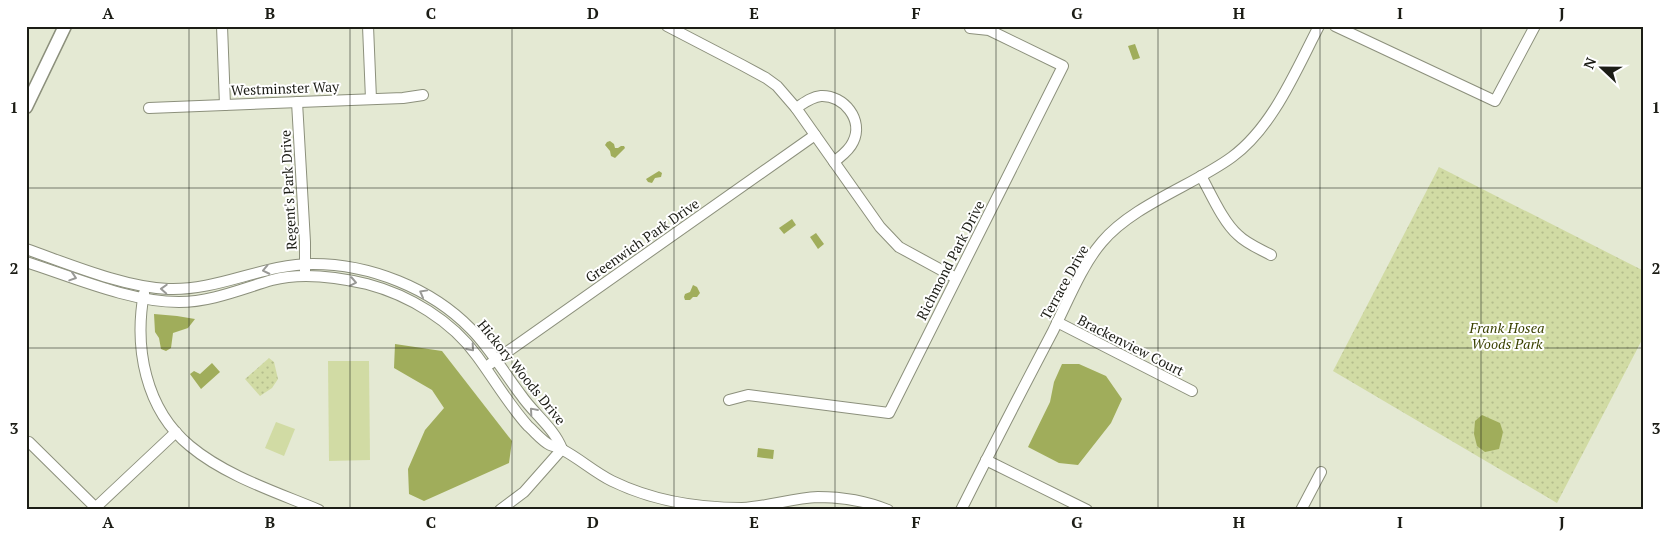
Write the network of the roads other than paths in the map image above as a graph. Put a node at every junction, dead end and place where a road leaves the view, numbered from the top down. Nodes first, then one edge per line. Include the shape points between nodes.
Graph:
1 (64, 26) edge
2 (222, 26) edge
3 (368, 26) edge
4 (667, 26) edge
5 (1320, 26) edge
6 (1335, 26) edge
7 (1535, 26) edge
8 (970, 28) dead end
9 (423, 95) dead end
10 (371, 99) junction
11 (297, 102) junction
12 (225, 105) junction
13 (26, 108) edge
14 (148, 108) dead end
15 (796, 108) junction
16 (815, 135) junction
17 (834, 162) junction
18 (1201, 176) junction
19 (26, 249) edge
20 (1271, 255) dead end
21 (26, 262) edge
22 (305, 265) junction
23 (305, 277) junction
24 (956, 278) junction
25 (146, 287) junction
26 (143, 298) junction
27 (1057, 322) junction
28 (496, 360) junction
29 (485, 368) junction
30 (1192, 391) dead end
31 (729, 400) dead end
32 (176, 432) junction
33 (29, 442) dead end
34 (562, 449) junction
35 (986, 460) junction
36 (1320, 472) dead end
37 (94, 509) edge
38 (319, 510) edge
39 (500, 510) edge
40 (888, 510) edge
41 (962, 510) edge
42 (1087, 510) edge
43 (1301, 510) edge

1 - 13 main road
2 - 12 street
3 - 10 street
4 - 15 street via 766,78
5 - 18 street, Terrace Drive via 1261,130 1232,158
6 - 7 street via 1495,101
8 - 24 street, Richmond Park Drive via 989,30 1063,66
9 - 10 street, Westminster Way
10 - 11 street, Westminster Way
11 - 12 street, Westminster Way
11 - 22 street, Regent's Park Drive
12 - 14 street, Westminster Way
15 - 16 street
15 - 17 street via 813,98 827,97 841,102 851,112 856,125 854,140
16 - 17 street
16 - 28 street, Greenwich Park Drive
17 - 24 street via 898,247
18 - 20 street via 1236,234
18 - 27 street, Terrace Drive via 1129,218 1103,241
19 - 25 street, Hickory Woods Drive
21 -> 26 street, Hickory Woods Drive
22 - 23 street, Regent's Park Drive
22 -> 25 street, Hickory Woods Drive via 262,271 203,286
28 -> 22 street, Hickory Woods Drive via 466,324 422,292 371,272 330,265
23 - 26 street, Hickory Woods Drive via 274,280 201,300 181,302
23 -> 29 street, Hickory Woods Drive via 362,283 414,303 448,326
24 - 31 street, Richmond Park Drive via 889,413 748,394
25 - 26 street
26 - 32 street via 140,343 144,370 163,414
27 - 30 street, Brackenview Court
27 - 35 street, Terrace Drive
28 - 29 street, Greenwich Park Drive
34 -> 28 street, Hickory Woods Drive via 558,438 532,411
29 - 34 street, Hickory Woods Drive via 529,427 550,445
32 - 37 street
32 - 38 street via 189,446 224,468
33 - 37 street
34 - 39 street via 524,492
34 - 40 street, Hickory Woods Drive via 613,481 662,499 743,508 817,497 848,499
35 - 41 street, Terrace Drive
35 - 42 street
36 - 43 street

